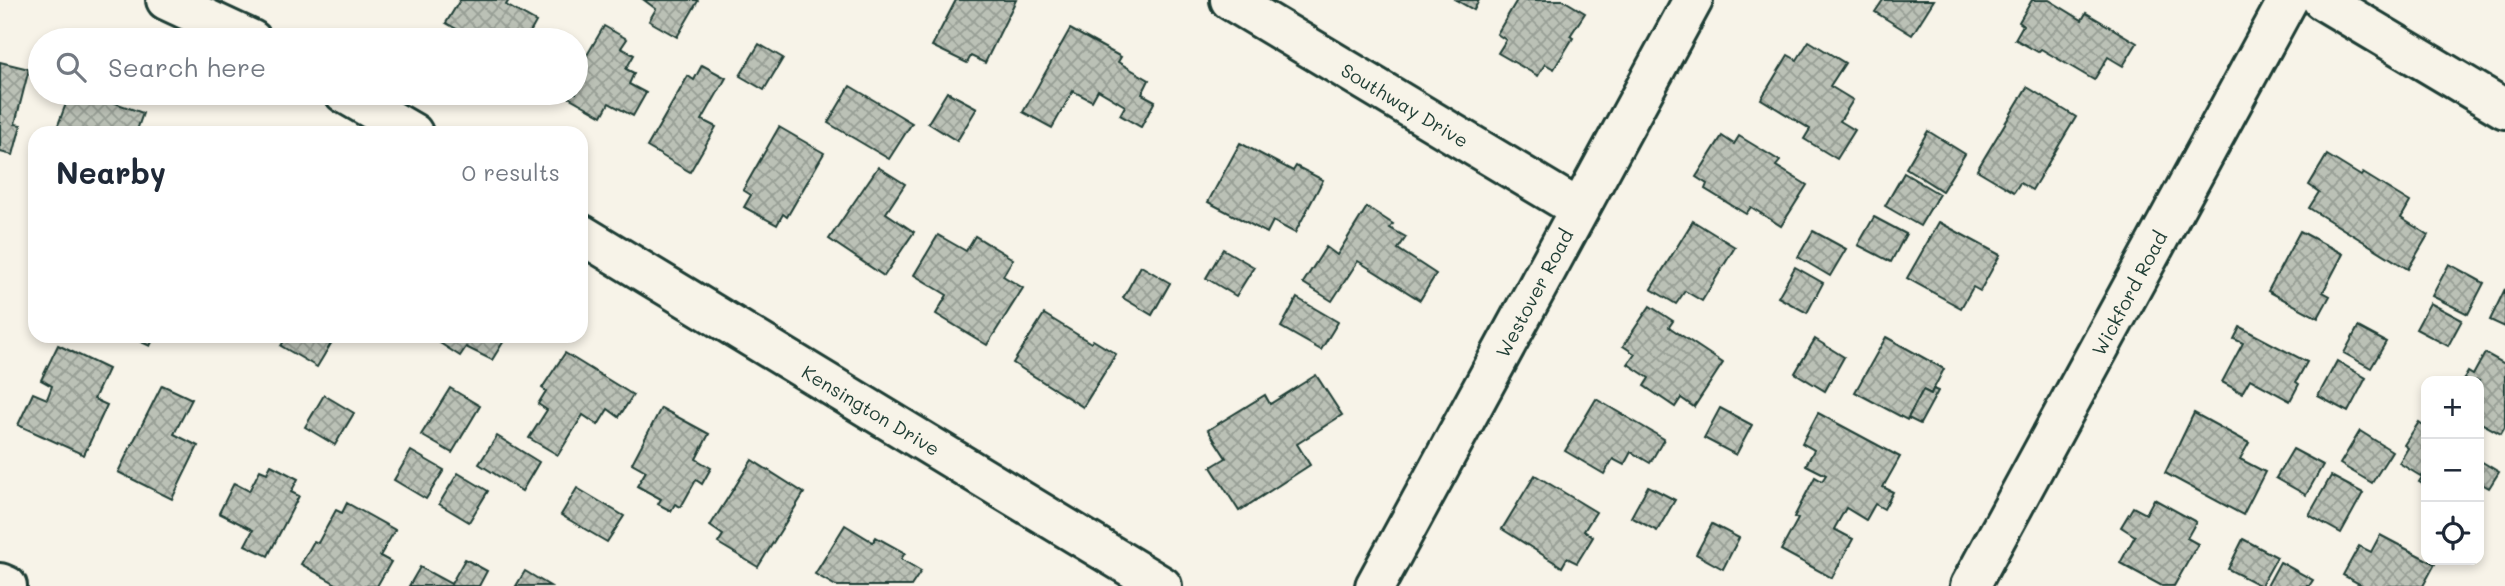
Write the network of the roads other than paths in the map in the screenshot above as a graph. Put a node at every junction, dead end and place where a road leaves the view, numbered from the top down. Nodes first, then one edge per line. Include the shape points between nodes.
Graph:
1 (166, 0) edge
2 (1230, 0) edge
3 (1693, 0) edge
4 (2288, 0) edge
5 (2322, 0) edge
6 (226, 28) edge
7 (365, 105) edge
8 (2505, 109) edge
9 (402, 126) edge
10 (1579, 209) junction
11 (588, 238) edge
12 (0, 583) edge
13 (7, 586) edge
14 (1162, 586) edge
15 (1375, 586) edge
16 (1970, 586) edge

1 - 6 street
2 - 10 street, Southway Drive
3 - 10 street, Westover Road
4 - 16 street, Wickford Road
5 - 8 street
7 - 9 street
10 - 15 street, Westover Road
11 - 14 street, Kensington Drive
12 - 13 street

